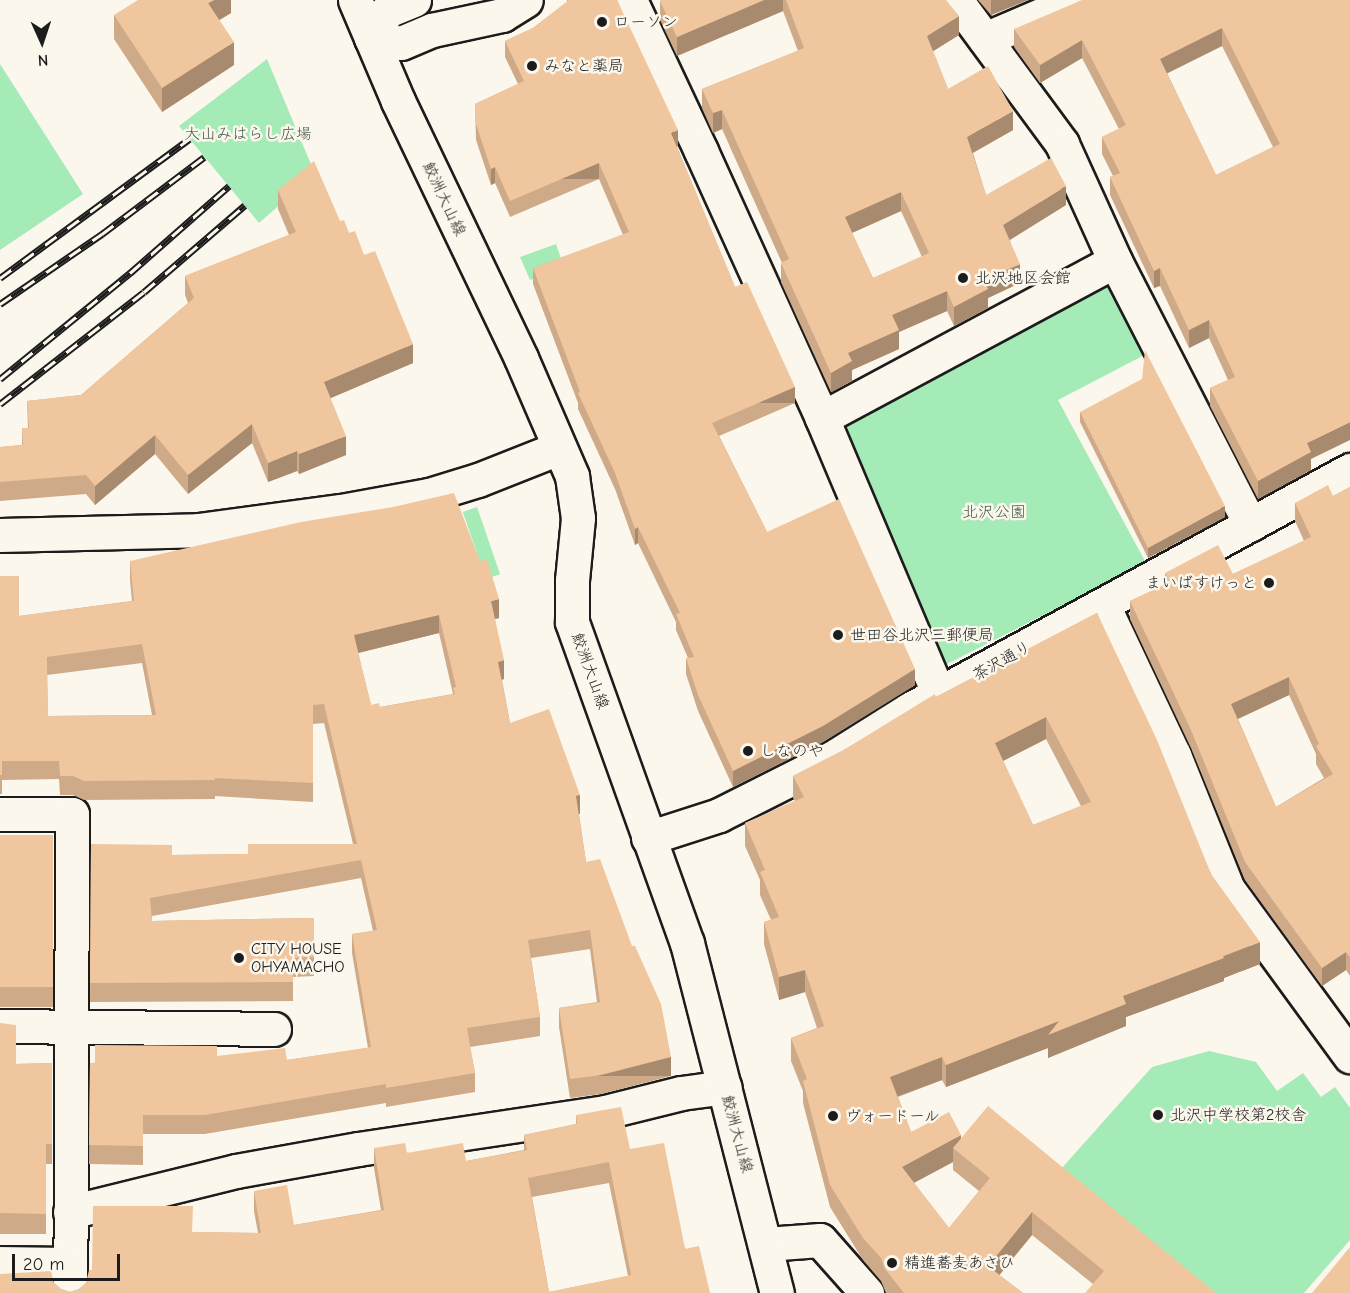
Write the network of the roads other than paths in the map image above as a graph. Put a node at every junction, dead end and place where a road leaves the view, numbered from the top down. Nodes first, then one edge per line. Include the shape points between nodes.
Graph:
1 (356, 0) edge
2 (414, 0) edge
3 (526, 0) edge
4 (630, 0) edge
5 (956, 0) edge
6 (1076, 0) edge
7 (479, 10) edge
8 (371, 38) junction
9 (985, 39) junction
10 (1115, 261) junction
11 (822, 418) junction
12 (559, 448) junction
13 (1350, 470) edge
14 (1250, 524) junction
15 (0, 536) edge
16 (1103, 605) junction
17 (939, 695) junction
18 (0, 814) edge
19 (648, 838) junction
20 (0, 1026) edge
21 (69, 1027) junction
22 (274, 1029) dead end
23 (1350, 1056) edge
24 (725, 1087) junction
25 (70, 1212) junction
26 (766, 1244) junction
27 (0, 1263) edge
28 (70, 1278) edge
29 (777, 1293) edge
30 (867, 1293) edge

1 - 8 street, 鮫洲大山線
2 - 8 street via 387,11
3 - 7 street via 514,9
4 - 11 street
5 - 9 street
6 - 9 street
7 - 8 street via 401,43
8 - 12 street, 鮫洲大山線
9 - 10 street via 1062,144
10 - 11 street
10 - 14 street
11 - 17 street
12 - 15 street via 429,495 320,515 198,530
12 - 19 street, 鮫洲大山線 via 572,476 578,518 572,622
13 - 14 street, 茶沢通り
14 - 16 street, 茶沢通り
16 - 17 street, 茶沢通り
16 - 23 street via 1174,755 1228,889
17 - 19 street, 茶沢通り via 832,758 719,815
18 - 21 street via 72,814
19 - 24 street, 鮫洲大山線 via 687,943
20 - 21 street
21 - 22 street
21 - 25 street
24 - 25 street via 605,1112 236,1171
24 - 26 street, 鮫洲大山線
25 - 28 street
26 - 29 street, 鮫洲大山線
26 - 30 street via 820,1240
27 - 28 street

